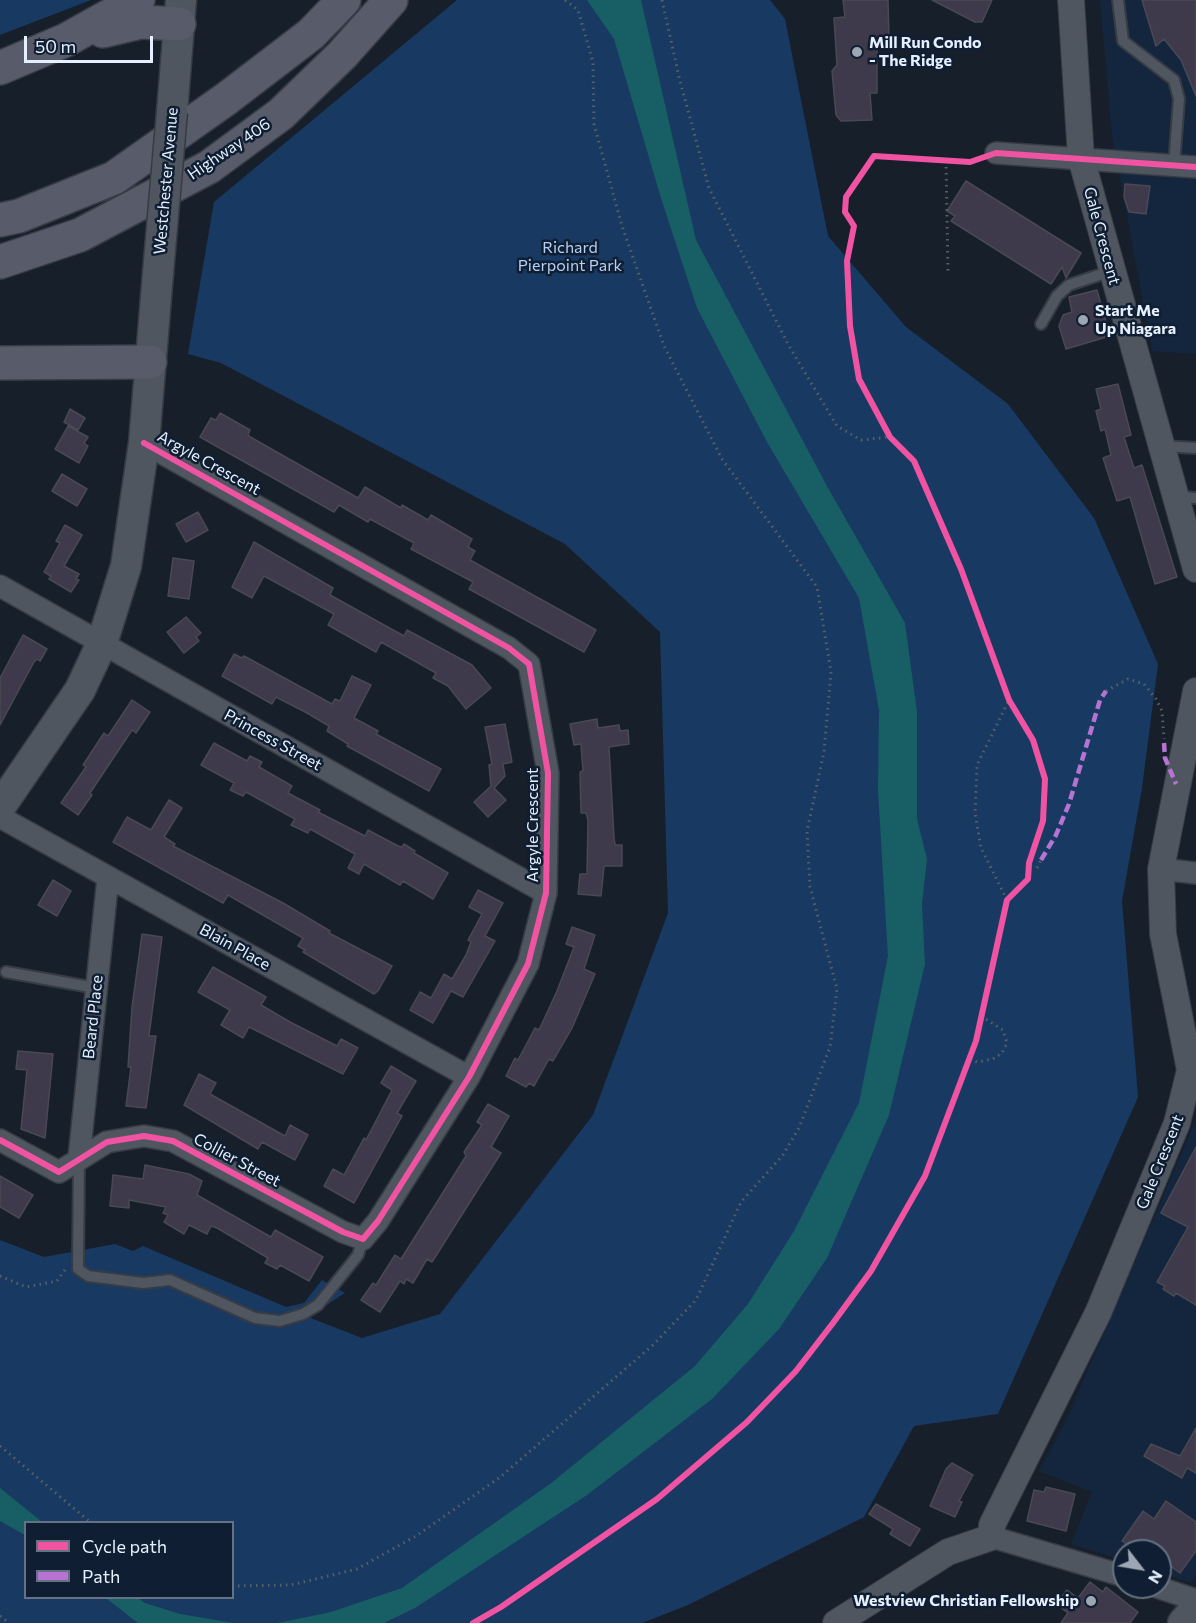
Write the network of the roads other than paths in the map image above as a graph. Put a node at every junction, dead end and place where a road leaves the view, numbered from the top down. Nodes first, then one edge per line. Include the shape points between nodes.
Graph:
1 (138, 0) edge
2 (344, 0) edge
3 (391, 0) edge
4 (415, 0) edge
5 (1071, 0) edge
6 (1118, 0) edge
7 (180, 12) edge
8 (66, 40) junction
9 (0, 68) edge
10 (281, 114) junction
11 (996, 153) road end
12 (1081, 158) junction
13 (1174, 165) junction
14 (1196, 167) edge
15 (0, 220) edge
16 (0, 262) edge
17 (1111, 271) junction
18 (1041, 324) dead end
19 (150, 362) junction
20 (0, 363) edge
21 (144, 442) junction
22 (1161, 446) junction
23 (1196, 448) edge
24 (1186, 497) edge
25 (1190, 530) edge
26 (1196, 569) edge
27 (0, 586) edge
28 (102, 643) junction
29 (1196, 691) edge
30 (0, 807) edge
31 (0, 818) edge
32 (1161, 869) junction
33 (1196, 873) edge
34 (108, 877) junction
35 (546, 893) junction
36 (6, 972) dead end
37 (96, 988) junction
38 (1193, 1071) edge
39 (469, 1077) junction
40 (0, 1140) edge
41 (79, 1158) junction
42 (363, 1239) junction
43 (992, 1537) junction
44 (1112, 1572) edge
45 (1172, 1592) edge
46 (1196, 1600) edge
47 (1196, 1608) edge
48 (836, 1623) edge
49 (1183, 1623) edge

1 - 8 highway
2 - 15 highway via 311,34 114,178
3 - 10 highway, Highway 406
4 - 10 highway via 365,47
5 - 12 street, Gale Crescent
6 - 13 lane via 1123,41 1174,80 1179,99
7 - 8 highway
7 - 19 main road, Westchester Avenue, bridge
8 - 9 highway
10 - 16 highway, Highway 406 via 189,178 80,235
11 - 12 street
12 - 13 street
12 - 17 street, Gale Crescent
13 - 14 street
17 - 18 lane via 1069,285 1057,296
17 - 22 street, Gale Crescent
19 - 20 highway
19 - 21 main road, Westchester Avenue
21 - 28 main road, Westchester Avenue via 126,566
21 - 35 street, Argyle Crescent via 499,642 529,664 548,774
22 - 23 lane
22 - 24 street, Gale Crescent
24 - 25 street, Gale Crescent
25 - 26 street, Gale Crescent
27 - 28 street, Princess Street
28 - 30 main road, Westchester Avenue via 80,690
28 - 35 street, Princess Street
29 - 32 street, Gale Crescent
31 - 34 street, Blain Place
32 - 33 street
32 - 38 street, Gale Crescent via 1162,934
34 - 37 street, Beard Place
34 - 39 street, Blain Place
35 - 39 street, Argyle Crescent via 528,964
36 - 37 lane
37 - 41 street, Beard Place
38 - 43 street, Gale Crescent via 1178,1123 1098,1313 992,1525
39 - 42 street, Argyle Crescent
40 - 41 street, Collier Street via 59,1172
41 - 42 street, Collier Street via 107,1142 144,1136 173,1141
41 - 42 lane via 78,1269 88,1276 143,1282 170,1280 255,1318 280,1321 318,1305 358,1255
43 - 44 street
43 - 48 street via 948,1551
45 - 46 street
47 - 49 main road

